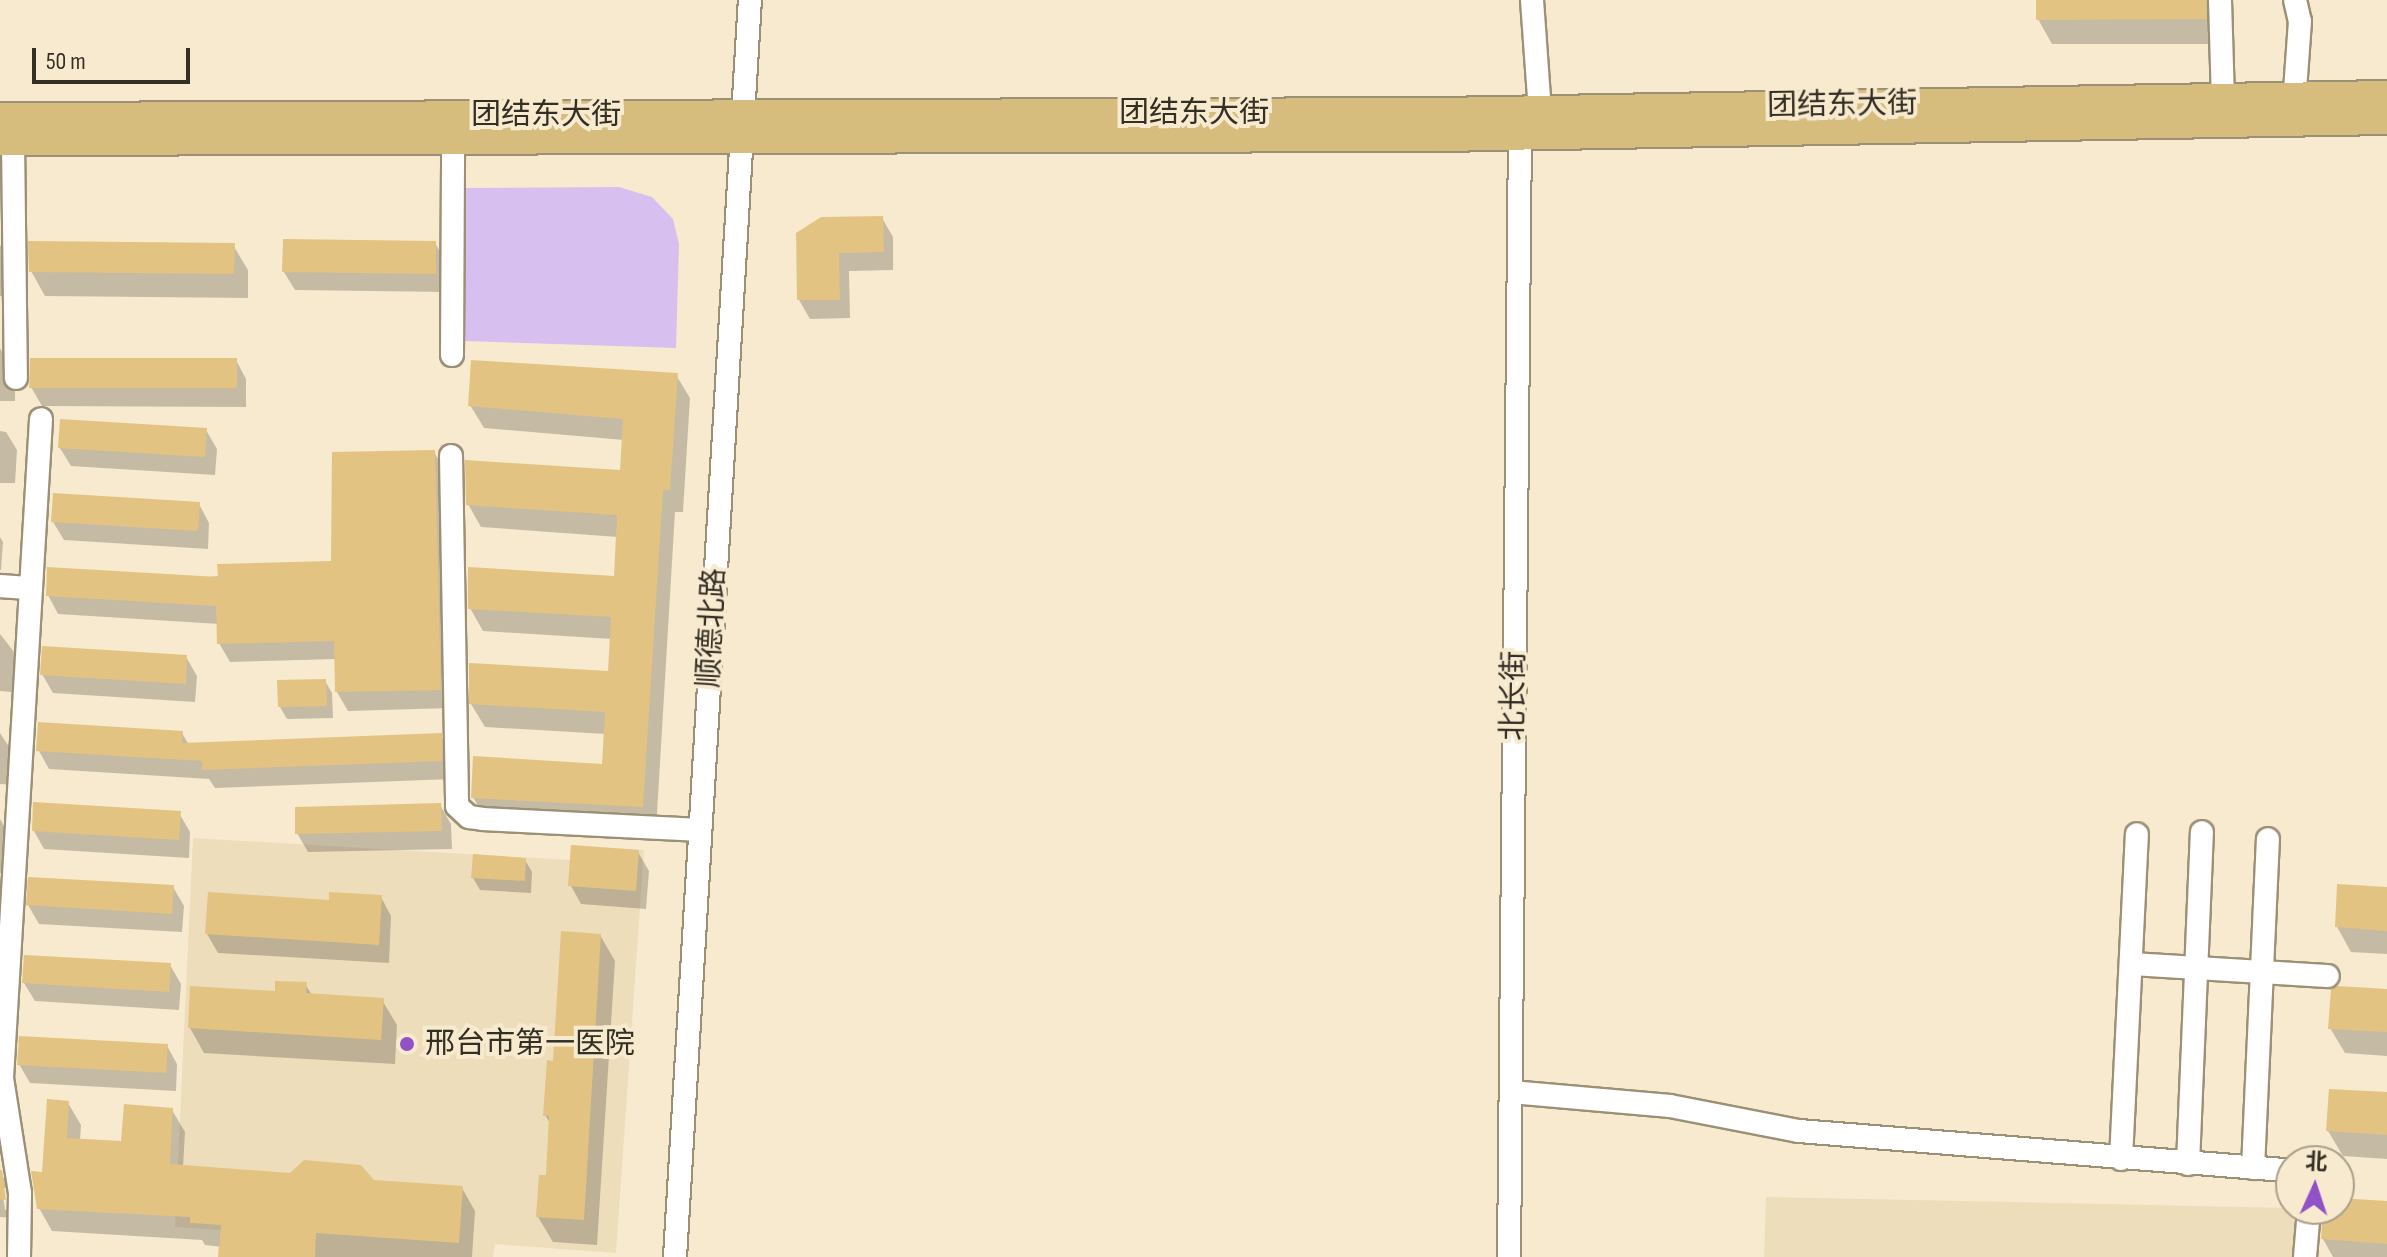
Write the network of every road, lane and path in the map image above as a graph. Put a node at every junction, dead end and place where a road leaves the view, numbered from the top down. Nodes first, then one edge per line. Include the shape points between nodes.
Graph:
1 (750, 0) edge
2 (1532, 0) edge
3 (2220, 0) edge
4 (2295, 0) edge
5 (2295, 90) dead end
6 (2387, 95) edge
7 (2223, 99) junction
8 (1540, 111) junction
9 (2387, 120) edge
10 (743, 127) junction
11 (4, 133) edge
12 (1520, 135) junction
13 (453, 140) junction
14 (452, 355) dead end
15 (16, 378) dead end
16 (41, 419) dead end
17 (451, 456) dead end
18 (0, 586) edge
19 (31, 588) junction
20 (700, 830) junction
21 (2202, 832) dead end
22 (2137, 834) dead end
23 (2268, 839) dead end
24 (2131, 964) junction
25 (2196, 968) junction
26 (2262, 972) junction
27 (2328, 976) dead end
28 (1511, 1092) junction
29 (2121, 1159) junction
30 (2188, 1164) junction
31 (2253, 1168) junction
32 (2275, 1170) edge
33 (2308, 1225) edge
34 (19, 1257) edge
35 (675, 1257) edge
36 (1509, 1257) edge
37 (2305, 1257) edge

1 - 10 street, 顺德北路
2 - 8 street
3 - 7 street
4 - 5 street via 2300,21
6 - 7 main road, 团结东大街
7 - 8 main road, 团结东大街
8 - 10 main road, 团结东大街
9 - 12 main road, 团结东大街
10 - 11 main road, 团结东大街
10 - 12 main road, 团结东大街
10 - 13 main road, 团结东大街
10 - 20 street, 顺德北路
11 - 13 main road, 团结东大街
11 - 15 street
12 - 28 street, 北长街
13 - 14 street
16 - 19 street
17 - 20 street via 457,806 469,817 483,819
18 - 19 street
19 - 34 street via 2,1078 20,1193
20 - 35 street, 顺德北路
21 - 25 street
22 - 24 street
23 - 26 street
24 - 25 street
24 - 29 street
25 - 26 street
25 - 30 street
26 - 27 street
26 - 31 street
28 - 29 street via 1670,1106 1799,1131
28 - 36 street, 北长街
29 - 30 street
30 - 31 street
31 - 32 street
33 - 37 street

